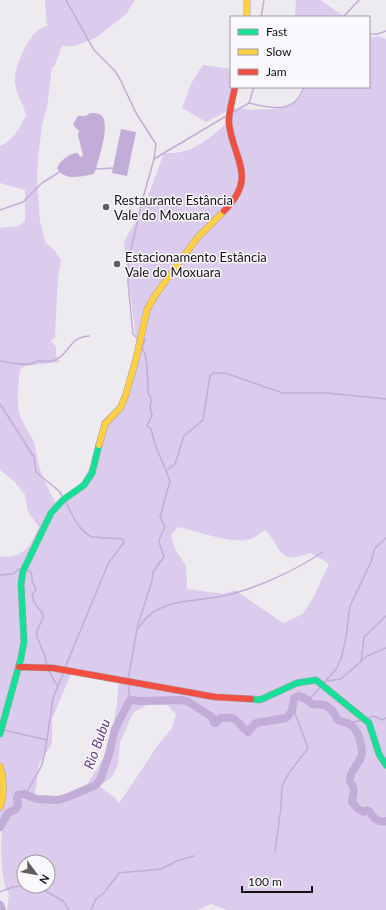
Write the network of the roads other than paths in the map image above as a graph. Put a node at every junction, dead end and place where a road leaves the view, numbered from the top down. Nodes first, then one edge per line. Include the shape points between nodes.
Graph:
1 (247, 0) edge
2 (247, 16) edge
3 (235, 88) edge
4 (19, 667) junction
5 (0, 734) edge
6 (386, 764) edge
7 (0, 766) edge
8 (0, 807) edge

1 - 2 street
3 - 4 street via 229,118 241,166 242,180 238,195 197,238 154,297 147,310 126,394 121,407 105,424 92,473 84,485 62,500 51,513 23,571 21,584 24,642
4 - 5 street
4 - 6 street via 53,668 215,697 260,700 297,683 316,680 368,723 379,754
7 - 8 street via 4,781 4,796

